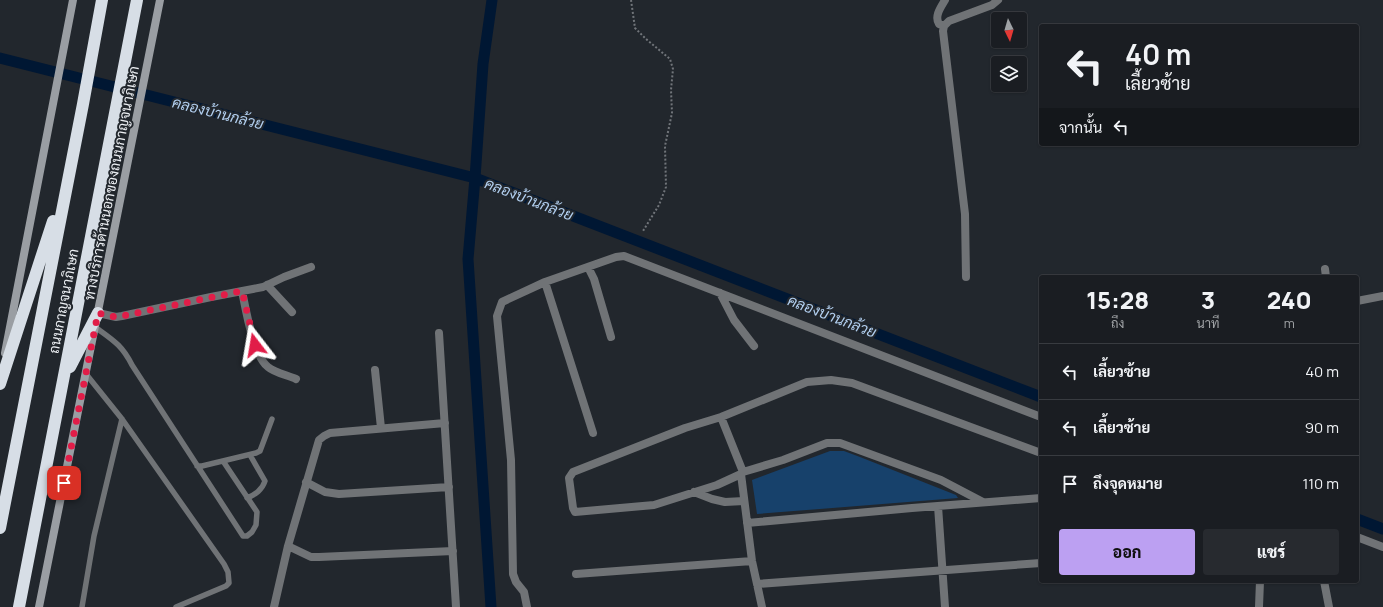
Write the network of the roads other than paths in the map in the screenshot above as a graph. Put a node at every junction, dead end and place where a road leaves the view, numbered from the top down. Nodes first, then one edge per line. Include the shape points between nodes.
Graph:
1 (73, 0) edge
2 (102, 0) edge
3 (137, 0) edge
4 (160, 0) edge
5 (945, 0) edge
6 (998, 0) edge
7 (944, 26) junction
8 (69, 172) junction
9 (311, 267) dead end
10 (588, 267) junction
11 (966, 278) dead end
12 (545, 282) junction
13 (267, 285) junction
14 (242, 291) junction
15 (720, 293) junction
16 (1383, 296) edge
17 (1359, 301) edge
18 (292, 312) dead end
19 (98, 313) junction
20 (95, 327) junction
21 (439, 333) dead end
22 (611, 337) dead end
23 (754, 346) dead end
24 (375, 370) dead end
25 (86, 374) junction
26 (64, 378) junction
27 (296, 379) dead end
28 (0, 382) edge
29 (1039, 416) edge
30 (721, 417) junction
31 (122, 419) junction
32 (272, 419) dead end
33 (445, 423) junction
34 (381, 428) junction
35 (593, 433) dead end
36 (1039, 452) edge
37 (250, 455) junction
38 (223, 462) junction
39 (197, 466) junction
40 (742, 473) junction
41 (306, 482) junction
42 (449, 487) junction
43 (694, 492) junction
44 (247, 498) junction
45 (1039, 498) edge
46 (744, 501) junction
47 (983, 502) junction
48 (938, 506) junction
49 (747, 523) junction
50 (0, 528) edge
51 (1359, 538) edge
52 (288, 546) junction
53 (1383, 547) edge
54 (452, 551) junction
55 (752, 560) junction
56 (1039, 563) edge
57 (942, 570) junction
58 (576, 574) dead end
59 (1260, 583) edge
60 (1324, 583) edge
61 (757, 584) junction
62 (19, 607) edge
63 (39, 607) edge
64 (82, 607) edge
65 (176, 607) edge
66 (274, 607) edge
67 (456, 607) edge
68 (528, 607) edge
69 (762, 607) edge
70 (945, 607) edge
71 (1259, 607) edge
72 (1329, 607) edge

1 - 28 main road
2 - 8 highway, ถนนกาญจนาภิเษก
3 - 26 highway, ถนนกาญจนาภิเษก
4 - 19 main road, ทางบริการด้านนอกของถนนกาญจนาภิเษก
5 - 7 street via 937,14 939,24
6 - 7 street via 992,5 949,20
7 - 11 street via 965,214
8 - 28 highway
8 - 50 highway, ถนนกาญจนาภิเษก
9 - 13 street
10 - 12 street
10 - 15 street via 624,256
10 - 22 street
12 - 35 street
12 - 68 street via 502,302 497,316 511,460 513,574 524,592
13 - 14 street
13 - 18 street
14 - 19 street via 116,317
14 - 27 street via 255,345 263,362 268,368
15 - 23 street via 734,320
15 - 29 street
16 - 17 street
19 - 20 main road, ทางบริการด้านนอกของถนนกาญจนาภิเษก
19 - 26 highway
20 - 25 main road, ทางบริการด้านนอกของถนนกาญจนาภิเษก
20 - 39 lane via 125,352
21 - 33 street
24 - 34 street
25 - 31 lane
25 - 63 main road, ทางบริการด้านนอกของถนนกาญจนาภิเษก
26 - 62 highway, ถนนกาญจนาภิเษก
30 - 36 street via 807,382 831,380 852,383
30 - 40 street
30 - 43 street via 685,428 573,472 570,478 573,508 578,513 654,505
31 - 64 lane via 94,536
31 - 65 lane via 228,572 229,583 226,586
32 - 37 lane via 260,451
33 - 34 street
33 - 42 street
34 - 41 street via 330,433 324,436 319,440
37 - 38 lane
37 - 44 lane via 265,481 257,493
38 - 39 lane
38 - 44 lane
39 - 44 lane via 242,536 247,536 256,525 256,512
40 - 43 street
40 - 46 street
40 - 47 street via 828,443 840,443 941,480
41 - 42 street via 325,492 339,494
41 - 52 street
42 - 54 street
43 - 46 street via 725,502
45 - 47 street
46 - 49 street
47 - 48 street
48 - 49 street
48 - 57 street
49 - 55 street
51 - 53 street
52 - 54 street via 319,558
52 - 66 street
54 - 67 street
55 - 58 street
55 - 61 street
56 - 57 street
57 - 61 street
57 - 70 street
59 - 71 street
60 - 72 street
61 - 69 street

